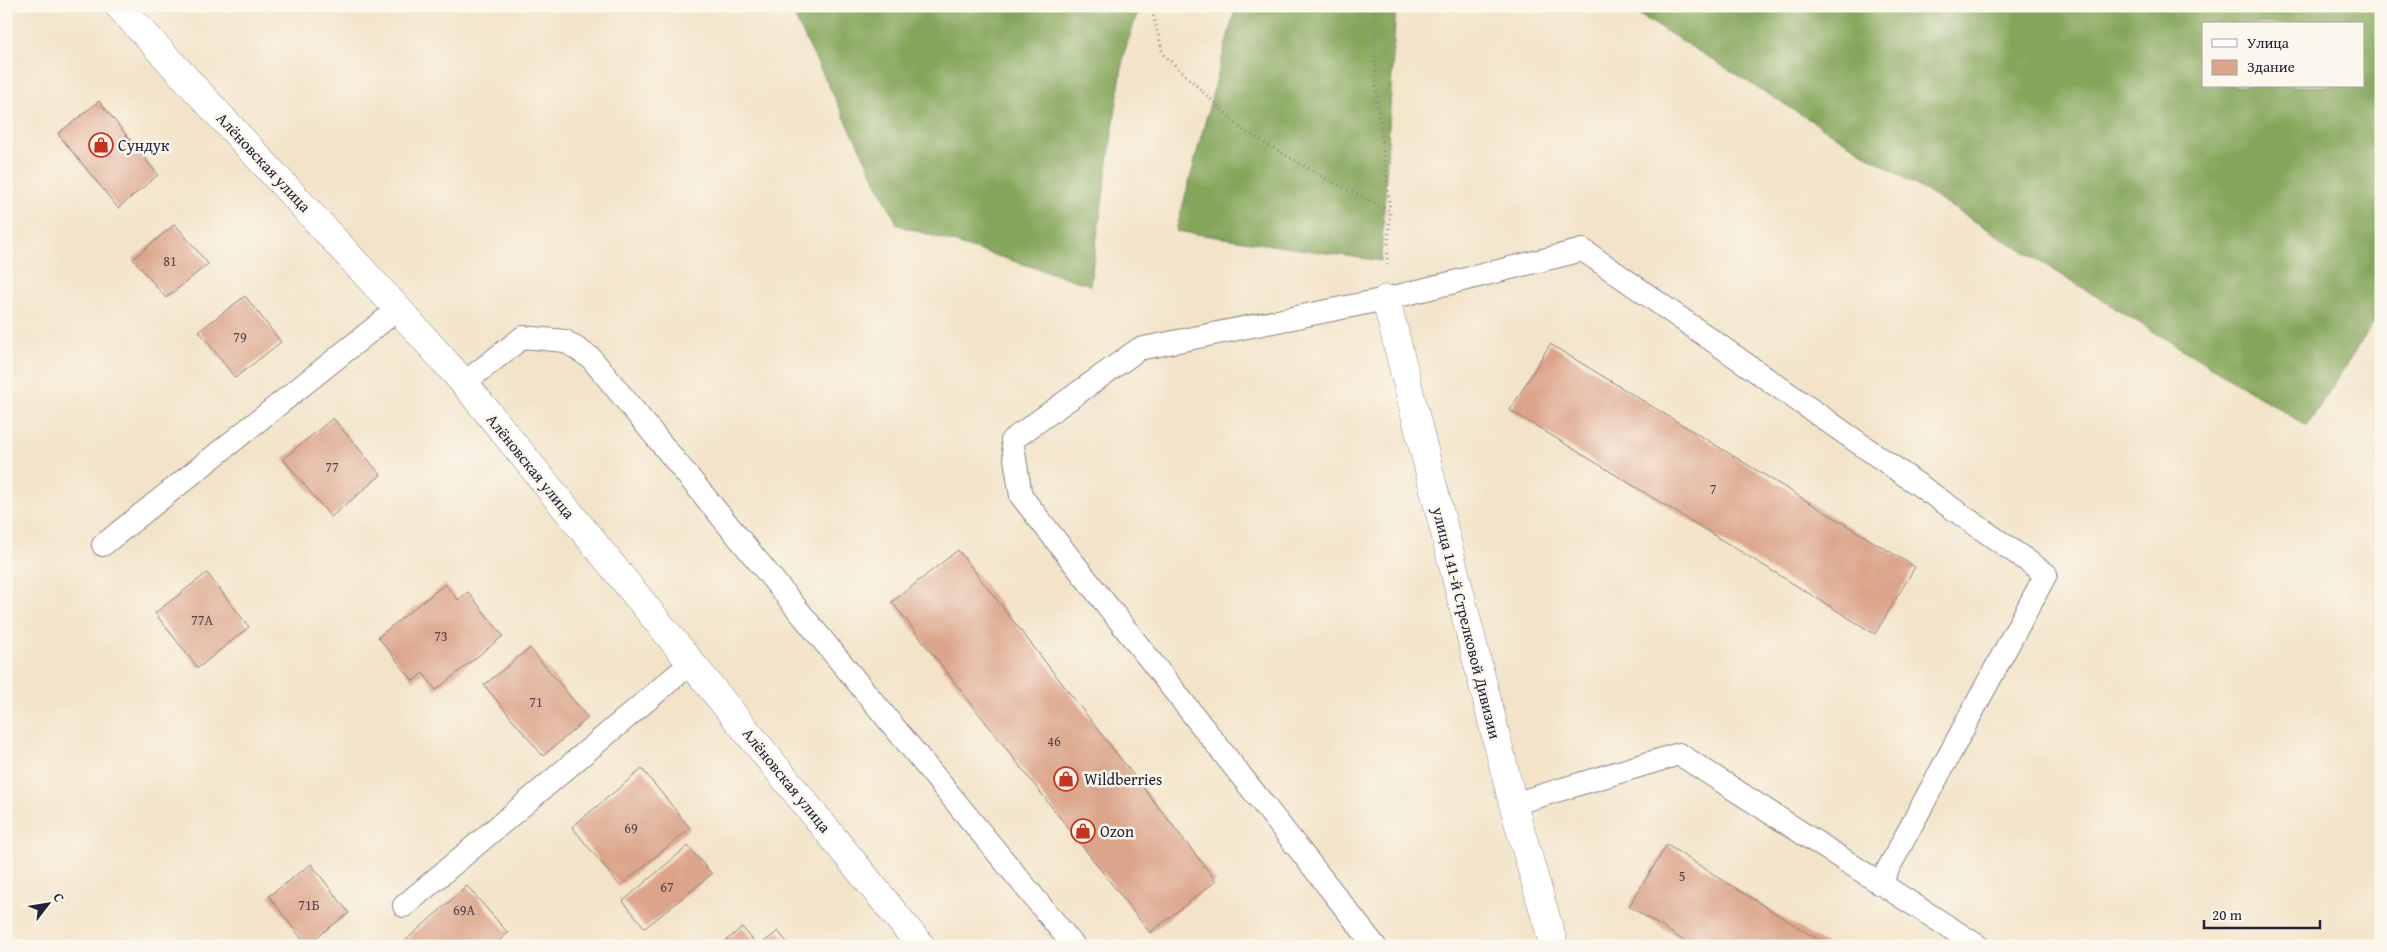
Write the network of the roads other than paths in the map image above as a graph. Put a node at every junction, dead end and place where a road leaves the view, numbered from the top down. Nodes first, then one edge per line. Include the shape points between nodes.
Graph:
1 (119, 6) edge
2 (1386, 299) junction
3 (398, 309) junction
4 (464, 383) junction
5 (103, 545) dead end
6 (692, 662) junction
7 (1513, 804) junction
8 (1880, 884) junction
9 (404, 906) dead end
10 (921, 946) edge
11 (1074, 946) edge
12 (1374, 946) edge
13 (1554, 946) edge
14 (1978, 946) edge

1 - 3 street, Алёновская улица
2 - 7 street, улица 141-й Стрелковой Дивизии
2 - 8 lane via 1583,250 2046,574
2 - 12 lane via 1139,349 1012,440 1021,496
3 - 4 street, Алёновская улица
3 - 5 lane
4 - 6 street, Алёновская улица
4 - 11 lane via 523,338 565,341 591,358
6 - 9 lane
6 - 10 street, Алёновская улица
7 - 8 lane via 1679,754
7 - 13 street, улица 141-й Стрелковой Дивизии
8 - 14 lane

